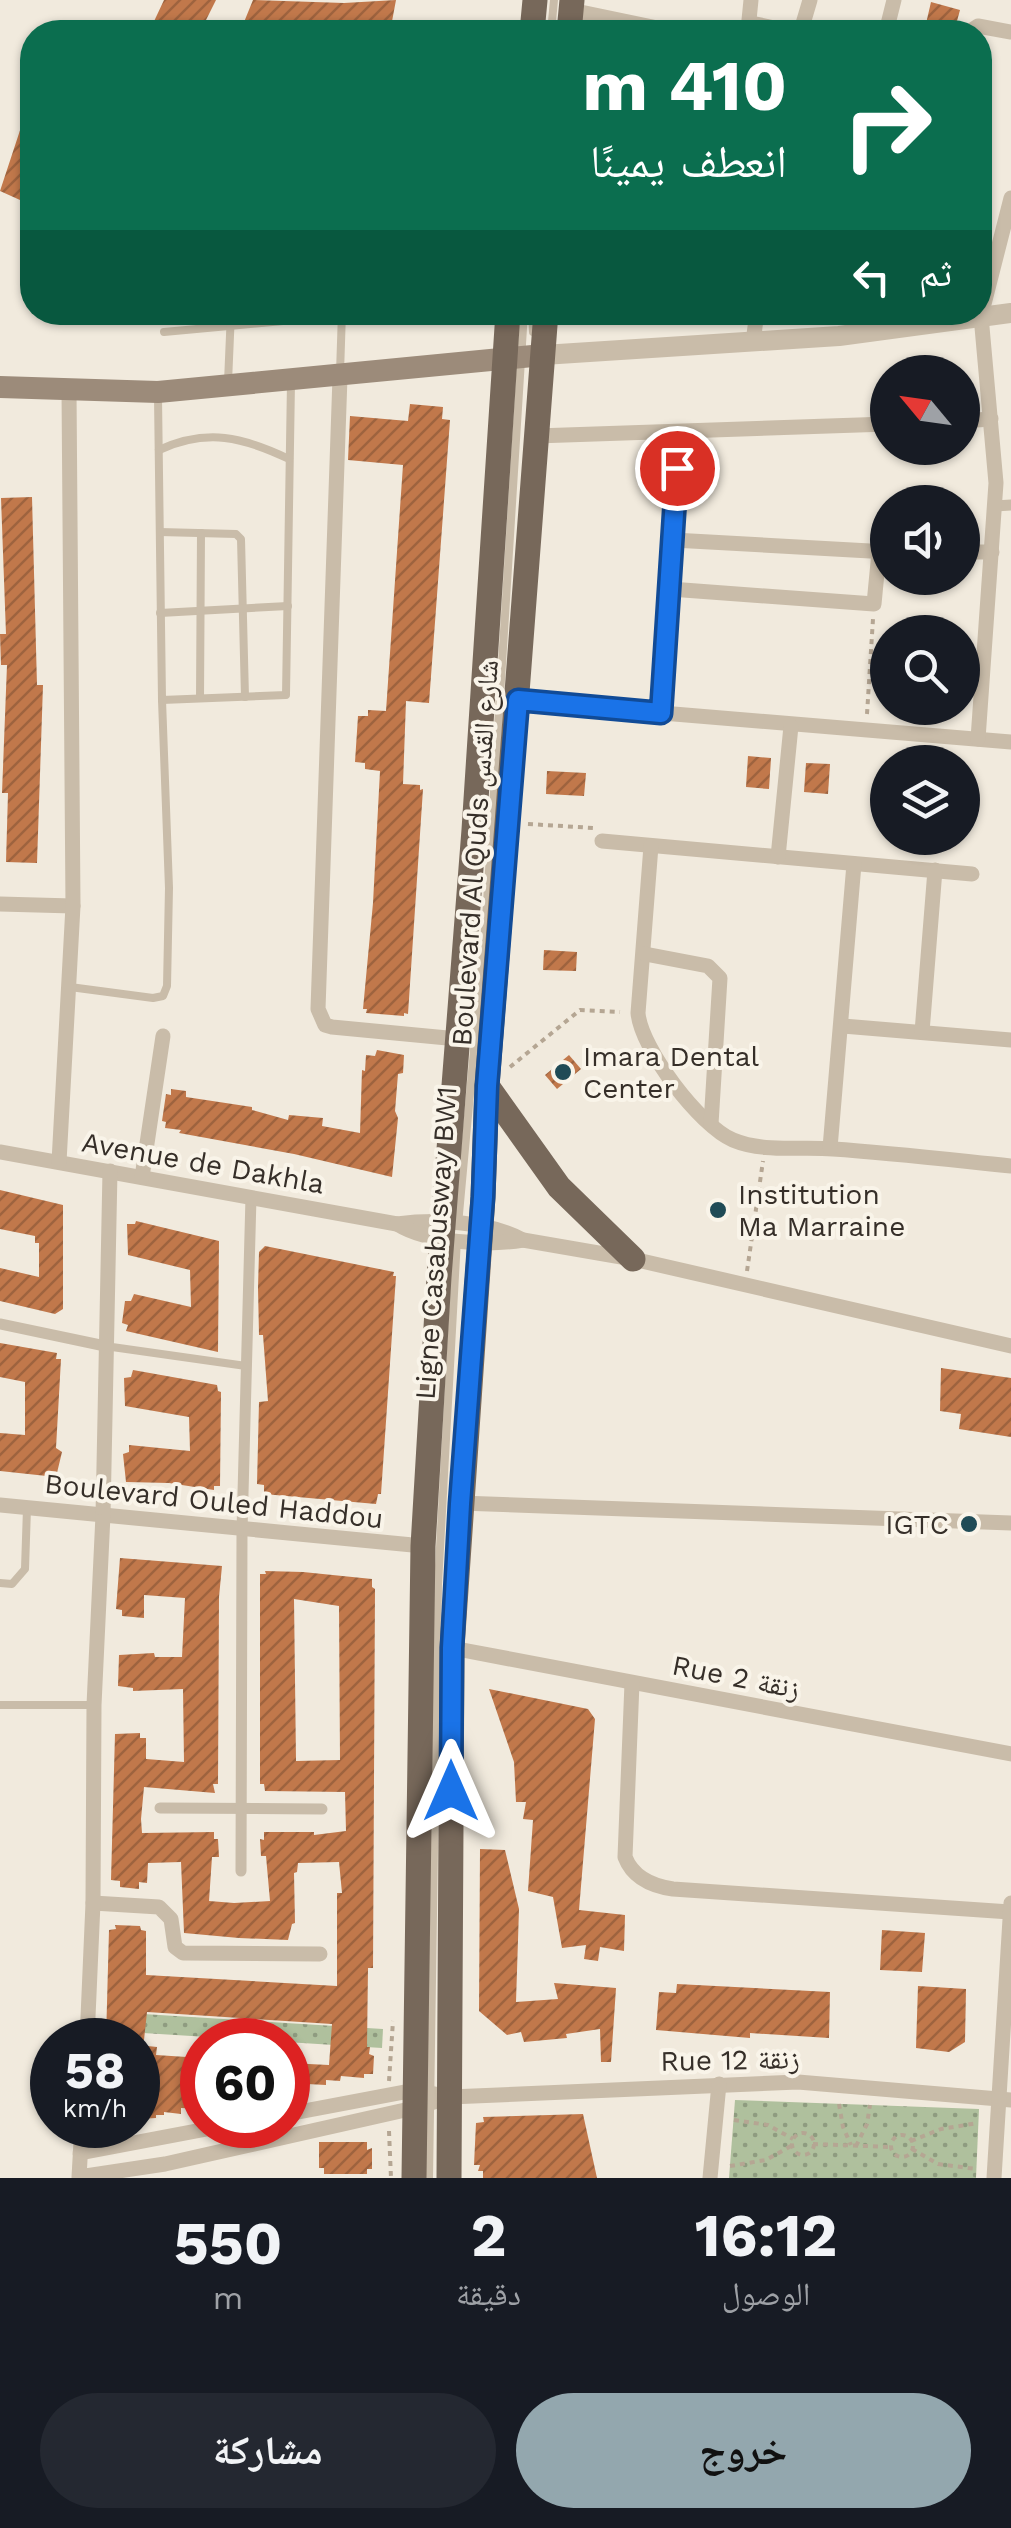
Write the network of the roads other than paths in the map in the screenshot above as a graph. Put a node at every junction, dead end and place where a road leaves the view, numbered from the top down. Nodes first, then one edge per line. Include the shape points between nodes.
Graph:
1 (562, 15) edge
2 (597, 20) edge
3 (1011, 198) edge
4 (992, 273) edge
5 (231, 325) joint
6 (342, 325) edge
7 (513, 325) edge
8 (525, 325) edge
9 (530, 325) edge
10 (540, 325) edge
11 (756, 325) edge
12 (858, 325) edge
13 (982, 325) edge
14 (164, 332) dead end
15 (754, 342) junction
16 (526, 356) junction
17 (340, 376) junction
18 (292, 381) junction
19 (228, 386) junction
20 (0, 387) edge
21 (69, 390) junction
22 (158, 392) junction
23 (992, 419) junction
24 (980, 420) edge
25 (870, 425) edge
26 (680, 433) junction
27 (536, 436) junction
28 (159, 450) junction
29 (289, 459) junction
30 (1003, 506) edge
31 (160, 532) junction
32 (200, 533) junction
33 (672, 540) junction
34 (870, 551) edge
35 (980, 552) edge
36 (992, 552) junction
37 (670, 590) junction
38 (876, 595) edge
39 (288, 606) junction
40 (243, 608) junction
41 (200, 612) junction
42 (160, 613) junction
43 (245, 696) junction
44 (200, 698) junction
45 (162, 700) junction
46 (518, 700) junction
47 (661, 713) junction
48 (790, 726) junction
49 (978, 738) junction
50 (1011, 742) edge
51 (602, 842) road end
52 (651, 846) junction
53 (778, 857) junction
54 (854, 864) junction
55 (935, 870) junction
56 (972, 874) dead end
57 (0, 904) edge
58 (74, 906) junction
59 (645, 954) junction
60 (70, 987) junction
61 (843, 1026) junction
62 (922, 1032) junction
63 (163, 1036) dead end
64 (458, 1040) junction
65 (1011, 1040) edge
66 (487, 1086) junction
67 (712, 1124) junction
68 (830, 1148) junction
69 (0, 1152) edge
70 (58, 1162) junction
71 (1011, 1166) edge
72 (110, 1171) junction
73 (142, 1177) junction
74 (251, 1198) junction
75 (464, 1236) junction
76 (633, 1259) junction
77 (465, 1280) dead end
78 (0, 1324) edge
79 (105, 1346) junction
80 (1011, 1346) edge
81 (246, 1366) junction
82 (460, 1504) junction
83 (0, 1505) edge
84 (27, 1508) junction
85 (103, 1515) junction
86 (1011, 1523) edge
87 (242, 1531) junction
88 (423, 1546) junction
89 (0, 1583) edge
90 (452, 1648) junction
91 (632, 1684) junction
92 (0, 1704) edge
93 (94, 1705) junction
94 (1011, 1754) edge
95 (160, 1808) dead end
96 (241, 1809) junction
97 (322, 1809) dead end
98 (240, 1872) dead end
99 (1011, 1903) edge
100 (94, 1904) junction
101 (1010, 1912) edge
102 (320, 1954) dead end
103 (88, 2018) edge
104 (719, 2084) junction
105 (432, 2097) junction
106 (1004, 2099) edge
107 (310, 2111) edge
108 (180, 2134) edge
109 (80, 2148) edge
110 (80, 2154) junction
111 (79, 2176) edge
112 (414, 2178) edge
113 (429, 2178) edge
114 (438, 2178) edge
115 (449, 2178) edge
116 (710, 2178) edge
117 (994, 2178) edge

1 - 2 street
3 - 4 street
5 - 14 lane
5 - 19 lane
6 - 17 lane
7 - 16 main road, Boulevard Al Quds شارع القدس
8 - 16 lane, Ligne Casabusway BW1
9 - 16 lane, Ligne Casabusway BW1
10 - 16 main road, Boulevard Al Quds شارع القدس
11 - 15 street
12 - 15 street
13 - 23 street
15 - 16 street
16 - 17 main road
16 - 27 main road, Boulevard Al Quds شارع القدس
16 - 64 main road, Boulevard Al Quds شارع القدس
16 - 75 lane, Ligne Casabusway BW1
16 - 75 lane, Ligne Casabusway BW1
17 - 18 main road
17 - 64 street via 318,1009 332,1028
18 - 19 main road
18 - 29 lane
19 - 22 main road
20 - 21 main road
21 - 22 main road
21 - 58 street
22 - 28 lane
23 - 24 street
23 - 30 street
25 - 26 street
26 - 27 street
26 - 33 street
27 - 46 main road, Boulevard Al Quds شارع القدس
28 - 29 lane via 185,438 249,440
28 - 31 lane
29 - 39 lane
30 - 36 street
31 - 32 lane
31 - 42 lane
32 - 40 lane via 242,539
32 - 41 lane
33 - 34 street
33 - 37 street
35 - 36 street
36 - 49 street
37 - 38 street via 874,604
37 - 47 street
39 - 40 lane
39 - 43 lane via 286,695
40 - 41 lane
40 - 43 lane
41 - 42 lane
41 - 44 lane
42 - 45 lane
43 - 44 lane
44 - 45 lane
45 - 60 lane via 168,986 153,998
46 - 47 street
46 - 66 main road, Boulevard Al Quds شارع القدس
47 - 48 street
48 - 49 street
48 - 53 street
49 - 50 street
51 - 52 street
52 - 53 street
52 - 59 street
53 - 54 street
54 - 55 street
54 - 61 street
55 - 56 street
55 - 62 street
57 - 58 street
58 - 60 street
59 - 67 street via 640,1032
59 - 67 street via 708,966 720,978
60 - 70 street
61 - 62 street
61 - 68 street
62 - 65 street
63 - 73 street
64 - 75 main road, Boulevard Al Quds شارع القدس
66 - 75 main road, Boulevard Al Quds شارع القدس
66 - 76 main road via 559,1187
67 - 68 street via 730,1139 766,1147
68 - 71 street
69 - 70 street, Avenue de Dakhla
70 - 72 street, Avenue de Dakhla
72 - 73 street, Avenue de Dakhla
72 - 79 street
73 - 74 street, Avenue de Dakhla
74 - 75 street, Avenue de Dakhla
74 - 81 street
75 - 76 street, Avenue de Dakhla
75 - 82 main road, Boulevard Al Quds شارع القدس
75 - 88 main road, Boulevard Al Quds شارع القدس
75 - 105 lane, Ligne Casabusway BW1 via 438,1584
76 - 80 street, Avenue de Dakhla
77 - 105 lane, Ligne Casabusway BW1 via 447,1568
78 - 79 street
79 - 81 lane
79 - 85 street
81 - 87 street
82 - 86 street
82 - 90 main road, Boulevard Al Quds شارع القدس
83 - 84 street, Boulevard Ouled Haddou
84 - 85 street, Boulevard Ouled Haddou
84 - 89 lane via 25,1569 12,1584
85 - 87 street, Boulevard Ouled Haddou
85 - 93 street
87 - 88 street, Boulevard Ouled Haddou
87 - 96 street
88 - 105 main road, Boulevard Al Quds شارع القدس
90 - 91 street, Rue 2 زنقة
90 - 105 main road, Boulevard Al Quds شارع القدس
91 - 94 street, Rue 2 زنقة
91 - 101 street via 625,1857 646,1882
92 - 93 lane
93 - 100 street
95 - 96 street
96 - 97 street
96 - 98 street
99 - 101 street
100 - 102 street via 160,1907 183,1953
100 - 103 street
101 - 106 street
104 - 105 street, Rue 12 زنقة
104 - 106 street, Rue 12 زنقة via 798,2082
104 - 116 street
105 - 107 street
105 - 111 street via 165,2164
105 - 112 main road, Boulevard Al Quds شارع القدس
105 - 113 lane, Ligne Casabusway BW1
105 - 114 lane, Ligne Casabusway BW1
105 - 115 main road, Boulevard Al Quds شارع القدس
106 - 117 street
108 - 110 street
109 - 110 street
110 - 111 street

